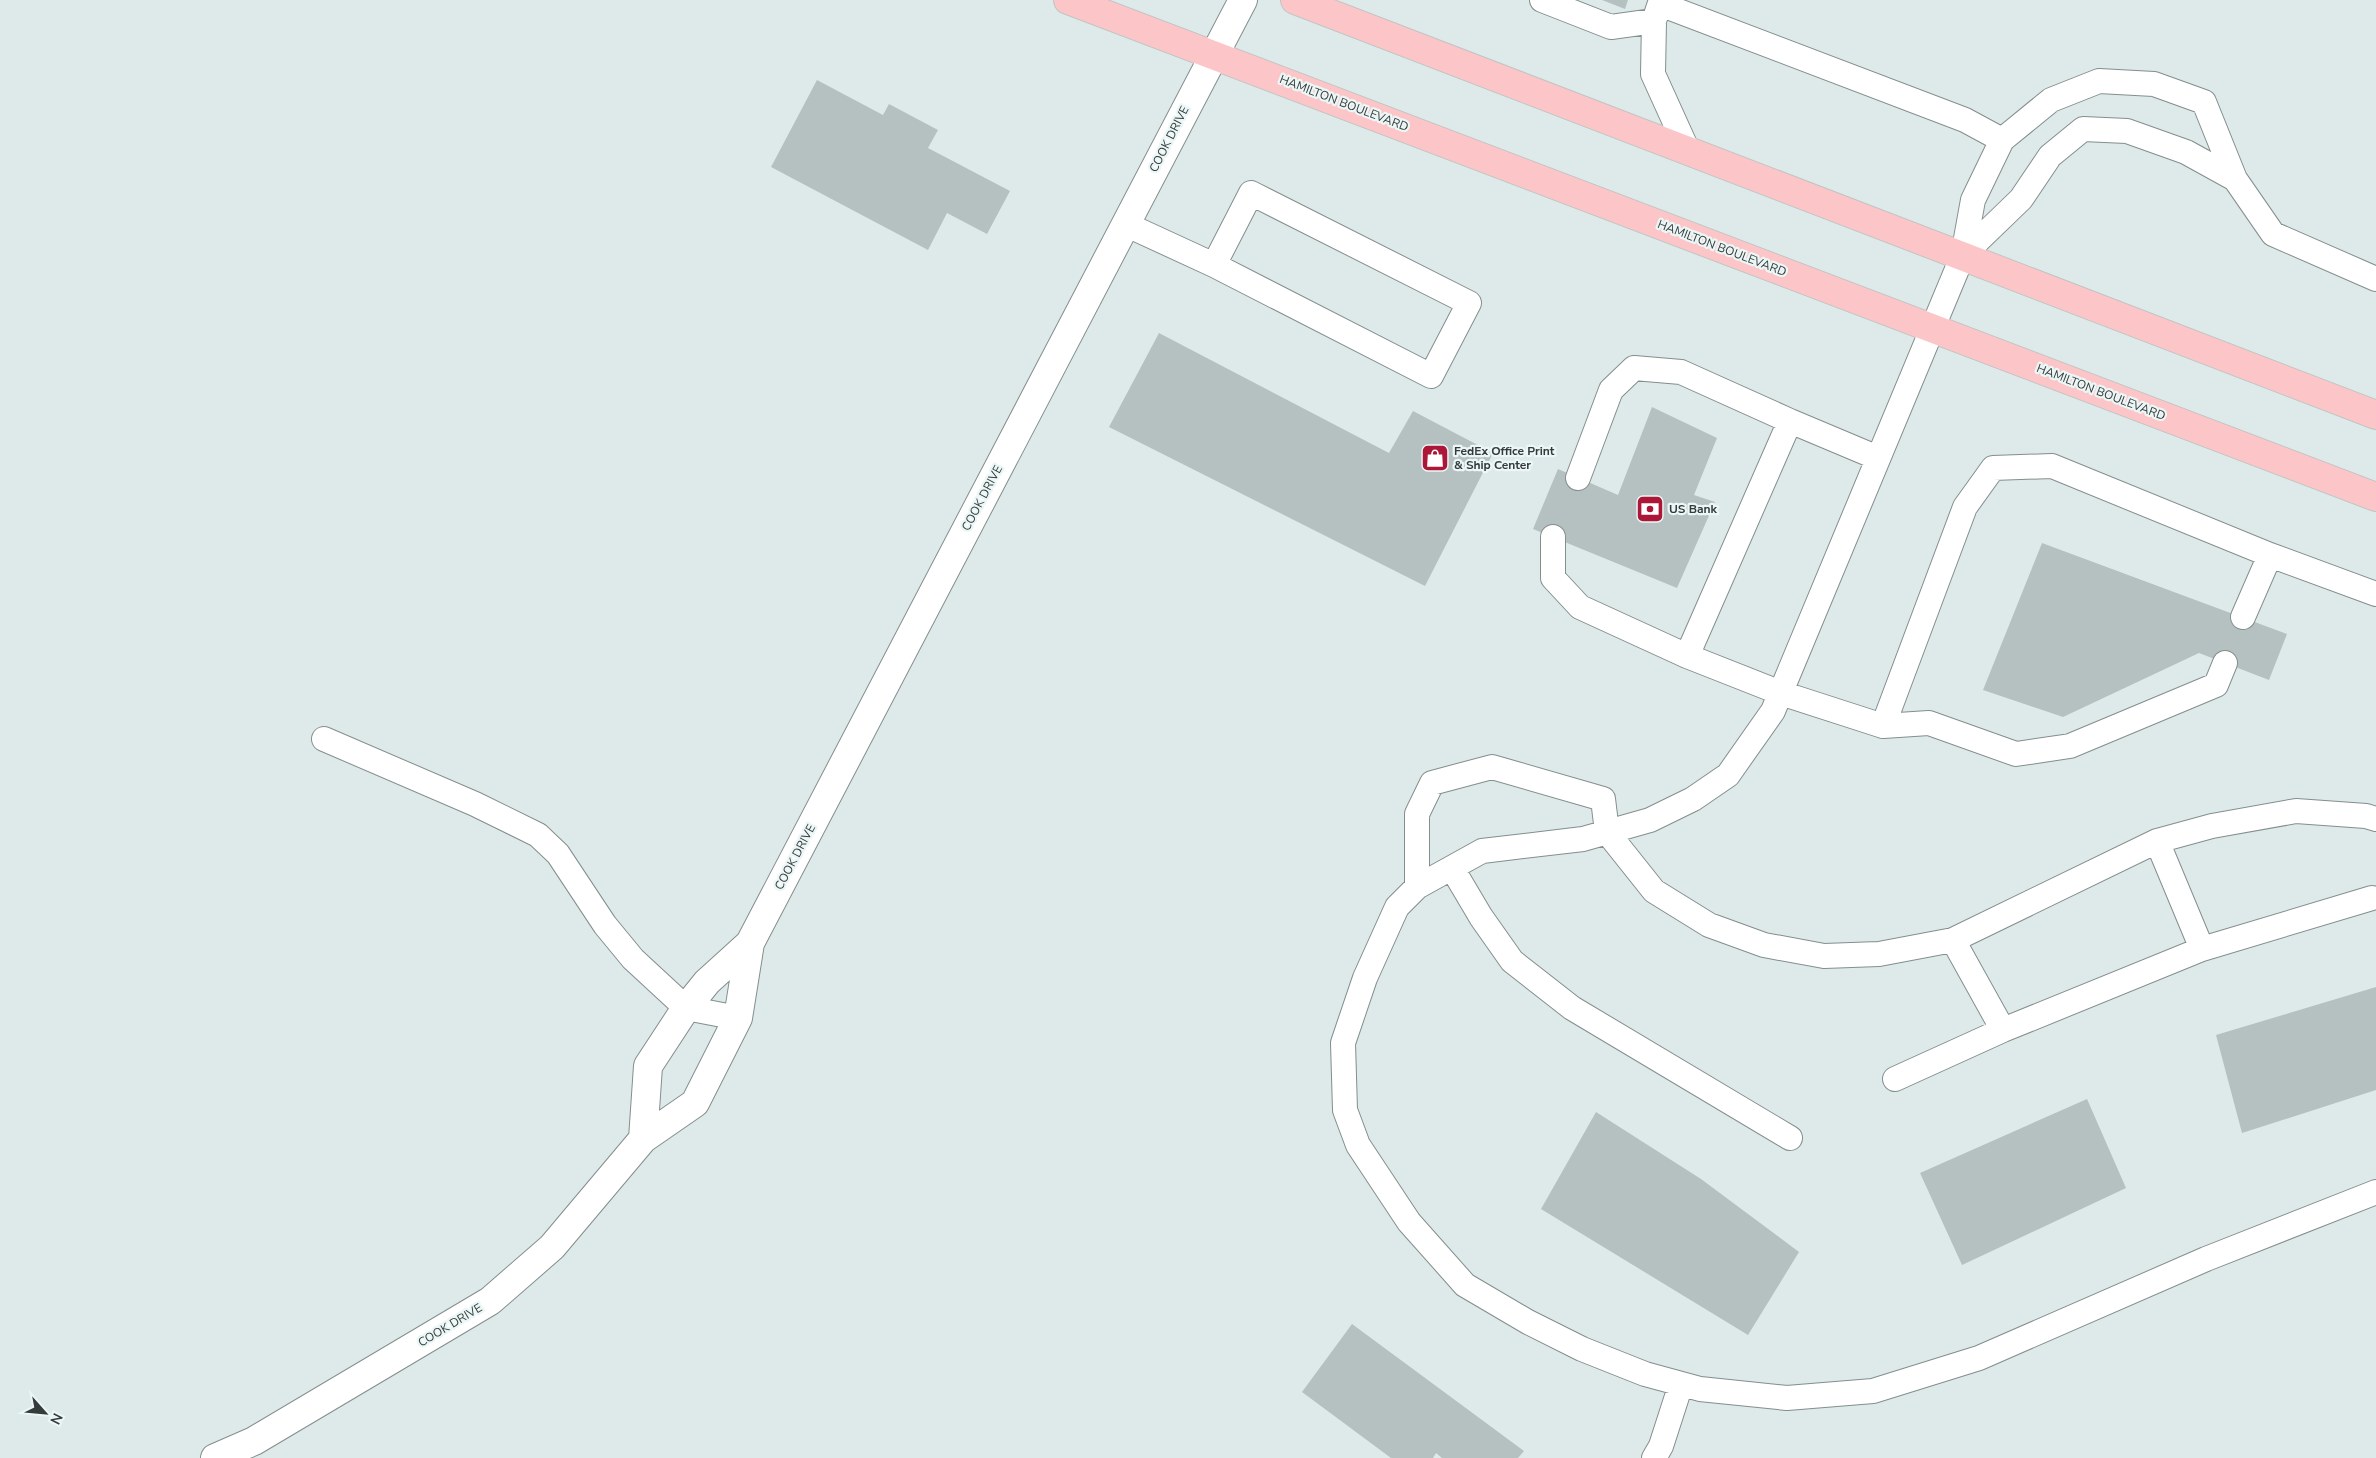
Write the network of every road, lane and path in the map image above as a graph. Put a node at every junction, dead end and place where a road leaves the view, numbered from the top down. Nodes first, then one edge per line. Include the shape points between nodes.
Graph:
1 (1068, 0) edge
2 (1243, 0) edge
3 (1295, 0) edge
4 (1542, 0) edge
5 (1658, 8) edge
6 (1216, 55) junction
7 (2002, 140) junction
8 (1687, 149) junction
9 (2235, 179) junction
10 (1125, 224) junction
11 (1963, 255) junction
12 (1214, 266) junction
13 (2376, 279) edge
14 (1932, 327) junction
15 (2376, 415) edge
16 (1790, 421) junction
17 (1878, 458) junction
18 (1578, 478) dead end
19 (2376, 497) edge
20 (1553, 537) dead end
21 (2270, 555) junction
22 (2376, 594) edge
23 (2244, 617) dead end
24 (1687, 656) junction
25 (2225, 663) dead end
26 (1781, 693) junction
27 (1882, 726) junction
28 (324, 739) dead end
29 (2376, 819) edge
30 (1607, 832) junction
31 (2157, 841) junction
32 (1452, 868) junction
33 (1417, 887) junction
34 (2372, 898) dead end
35 (1953, 940) junction
36 (750, 943) junction
37 (2202, 949) junction
38 (686, 1008) junction
39 (738, 1018) junction
40 (2002, 1030) junction
41 (1896, 1079) dead end
42 (1790, 1138) dead end
43 (643, 1139) junction
44 (2376, 1192) edge
45 (1681, 1384) junction
46 (215, 1458) edge
47 (1654, 1458) edge

1 - 6 main road, HAMILTON BOULEVARD
2 - 6 street, COOK DRIVE
3 - 8 main road
4 - 5 lane via 1611,27
5 - 7 lane via 1965,120
5 - 8 lane via 1653,74
6 - 10 street, COOK DRIVE
6 - 14 main road, HAMILTON BOULEVARD
7 - 9 lane via 2051,100 2099,81 2154,84 2204,102
7 - 11 lane via 1973,200
8 - 11 main road
9 - 11 lane via 2186,152 2127,132 2084,129 2050,156 2021,199
9 - 13 lane via 2273,234
10 - 12 lane
10 - 36 street, COOK DRIVE
11 - 14 lane
11 - 15 main road
12 - 12 lane via 1431,376 1469,303 1251,193
14 - 17 lane
14 - 19 main road, HAMILTON BOULEVARD
16 - 17 lane
16 - 18 lane via 1681,372 1634,368 1612,390
16 - 24 lane
17 - 26 lane
20 - 24 lane via 1553,578 1580,607
21 - 22 lane
21 - 23 lane
21 - 27 lane via 2052,466 1993,468 1965,507
24 - 26 lane
25 - 27 lane via 2216,685 2070,746 2016,754 1929,723
26 - 27 lane
26 - 30 lane via 1773,711 1728,776 1693,799 1650,820
28 - 38 lane via 476,804 538,835 558,854 605,925 633,958
29 - 31 lane via 2296,811 2212,826
30 - 32 lane via 1583,839 1482,851
30 - 33 lane via 1603,799 1492,767 1432,783 1417,814
30 - 35 lane via 1654,891 1709,925 1764,945 1833,956 1879,954
31 - 35 lane
31 - 37 lane
32 - 33 lane
32 - 42 lane via 1512,961 1572,1008
33 - 45 lane via 1397,907 1364,978 1343,1043 1345,1110 1358,1145 1409,1222 1465,1285 1582,1349 1645,1374
34 - 37 lane
35 - 40 lane
36 - 38 street, COOK DRIVE via 707,982
36 - 39 street, COOK DRIVE
37 - 40 lane
38 - 39 lane
38 - 43 street, COOK DRIVE via 648,1066
39 - 43 street, COOK DRIVE via 695,1102
40 - 41 lane
43 - 46 street, COOK DRIVE via 552,1247 490,1301 254,1441
44 - 45 lane via 2206,1259 1979,1358 1873,1391 1788,1398
45 - 47 lane

